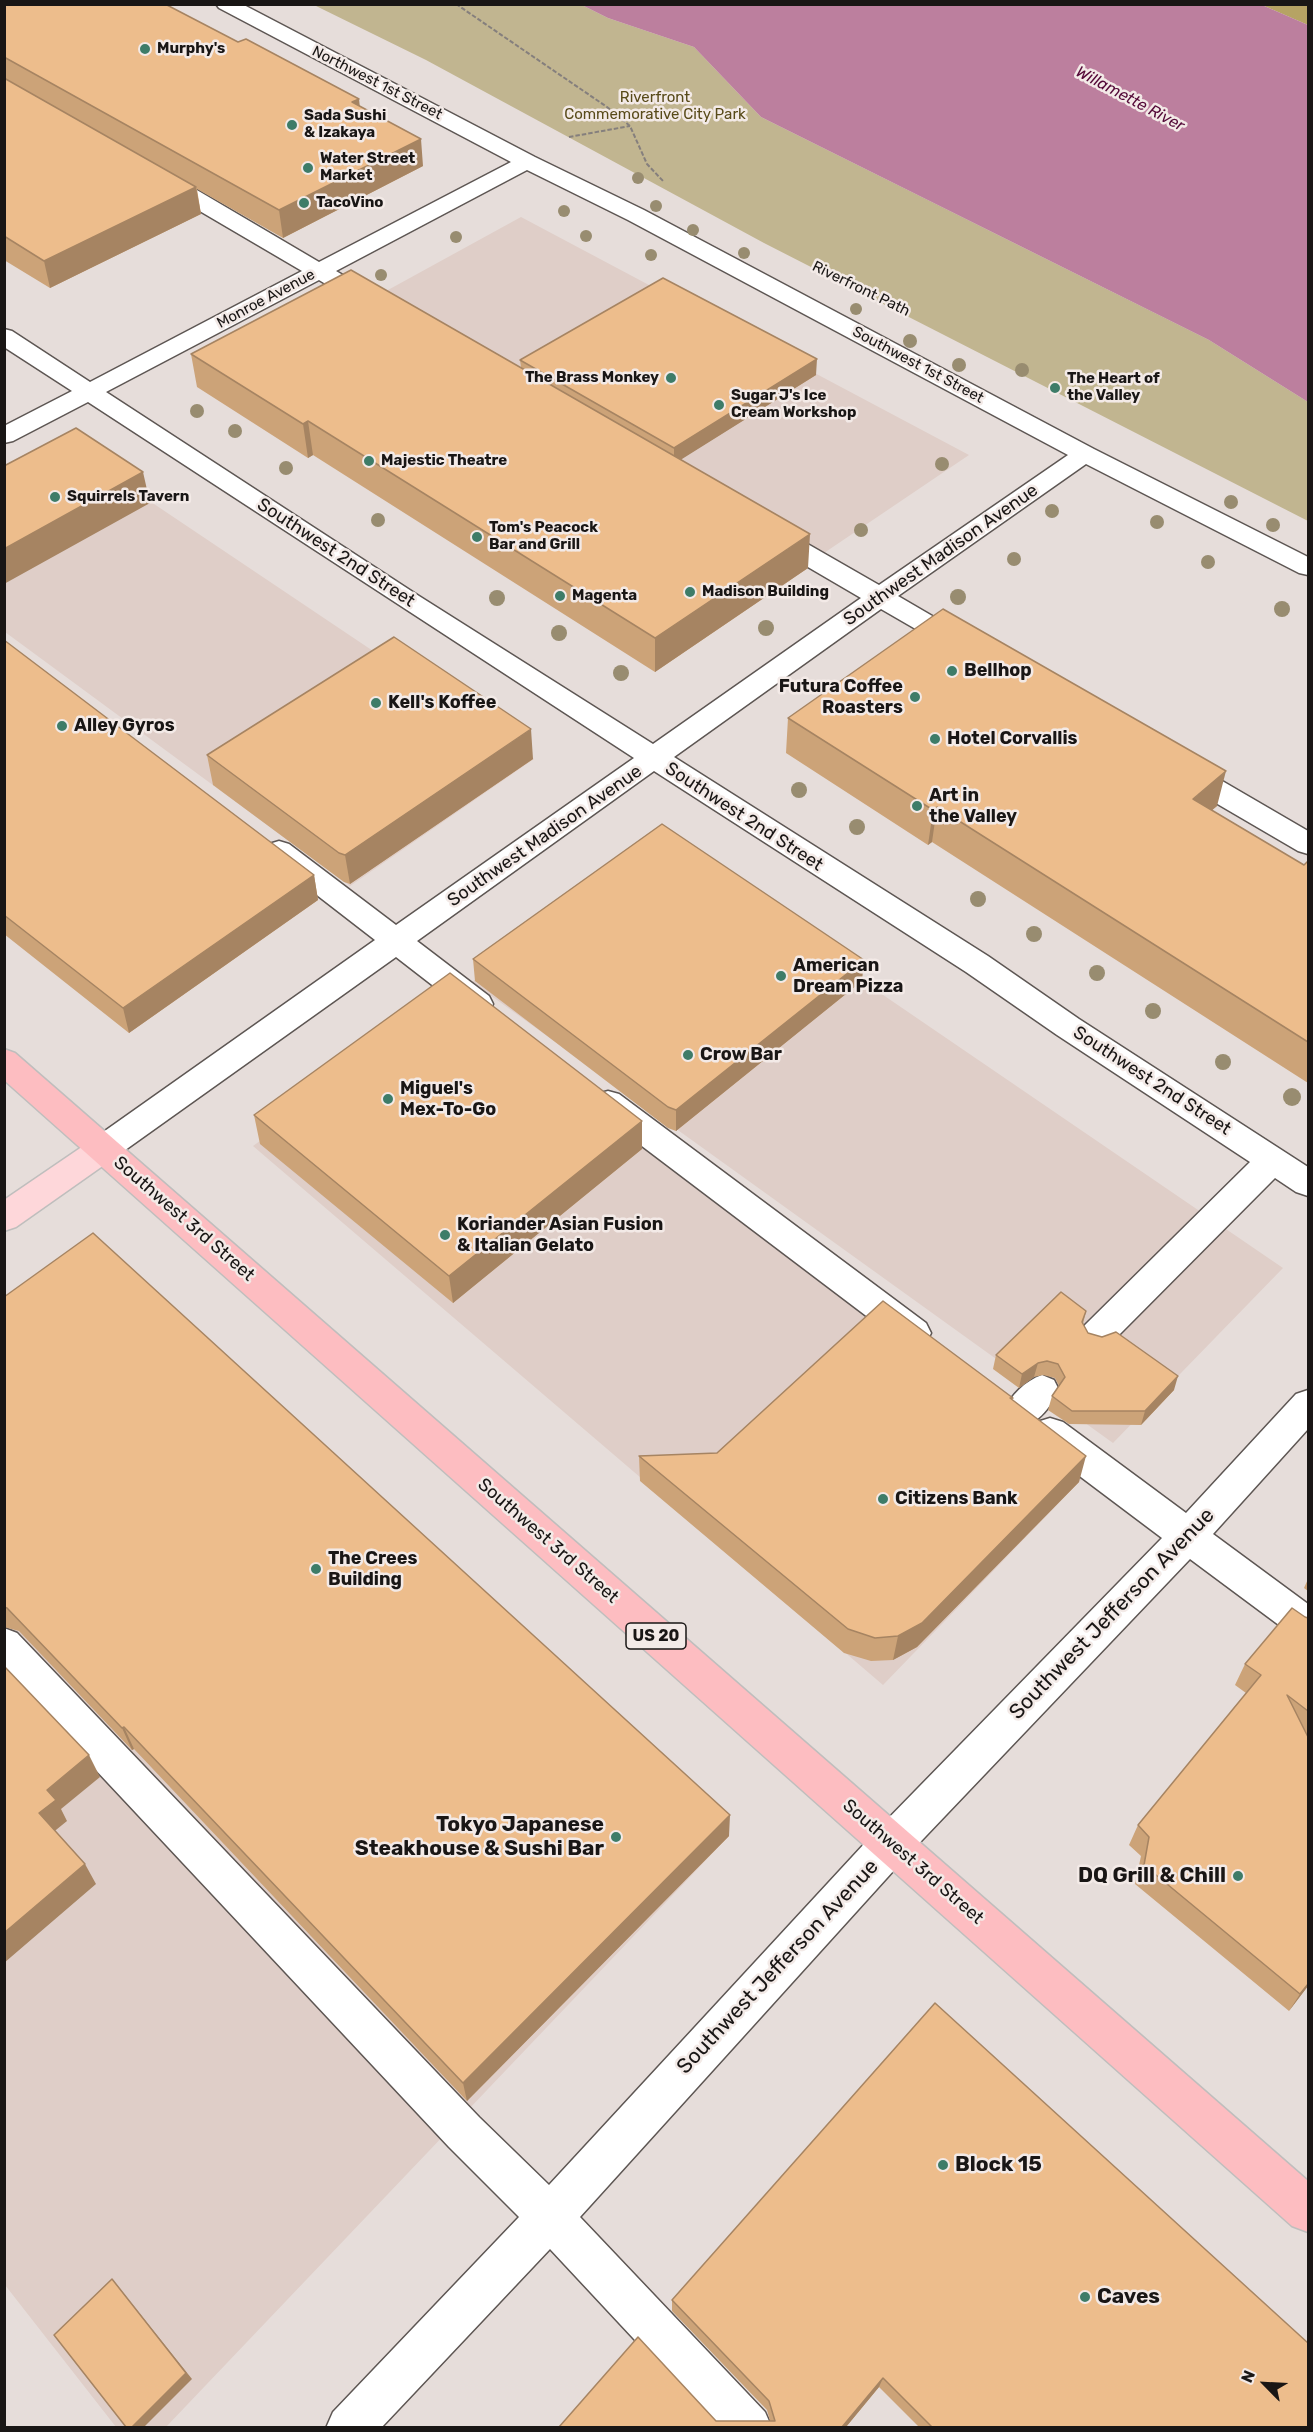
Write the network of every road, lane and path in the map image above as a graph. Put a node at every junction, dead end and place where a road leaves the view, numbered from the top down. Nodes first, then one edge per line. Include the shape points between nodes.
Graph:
1 (226, 4) edge
2 (456, 4) edge
3 (527, 162) junction
4 (143, 168) edge
5 (663, 181) dead end
6 (319, 271) junction
7 (392, 313) edge
8 (4, 336) edge
9 (89, 392) junction
10 (4, 436) edge
11 (1085, 454) junction
12 (749, 521) edge
13 (1308, 567) edge
14 (880, 597) junction
15 (982, 656) edge
16 (654, 759) junction
17 (1166, 761) edge
18 (256, 833) edge
19 (1308, 844) edge
20 (395, 940) junction
21 (503, 1022) edge
22 (4, 1061) edge
23 (586, 1086) edge
24 (103, 1149) junction
25 (1273, 1160) junction
26 (1308, 1183) edge
27 (4, 1218) edge
28 (1097, 1335) edge
29 (939, 1351) edge
30 (993, 1391) edge
31 (1308, 1405) edge
32 (1188, 1536) junction
33 (1308, 1625) edge
34 (4, 1645) edge
35 (891, 1844) junction
36 (1308, 2210) edge
37 (550, 2217) junction
38 (349, 2427) edge
39 (749, 2427) edge

1 - 3 street, Northwest 1st Street
2 - 5 path via 630,126 647,164
3 - 6 street, Monroe Avenue
3 - 11 street, Southwest 1st Street via 784,293
4 - 6 street
6 - 7 street
6 - 9 street, Monroe Avenue
8 - 9 street, Southwest 2nd Street
9 - 10 street, Monroe Avenue
9 - 16 street, Southwest 2nd Street
11 - 13 street, Southwest 1st Street
11 - 14 street, Southwest Madison Avenue
12 - 14 street
14 - 15 street
14 - 16 street, Southwest Madison Avenue
16 - 20 street, Southwest Madison Avenue
16 - 25 street, Southwest 2nd Street via 977,964
17 - 19 street
18 - 20 street
20 - 21 street
20 - 24 street, Southwest Madison Avenue
22 - 24 highway, Southwest 3rd Street / US 20
23 - 29 street
24 - 27 main road, Southwest Madison Avenue
24 - 35 highway, Southwest 3rd Street / US 20
25 - 26 street, Southwest 2nd Street
25 - 28 street
30 - 32 street via 1031,1401
31 - 32 street, Southwest Jefferson Avenue
32 - 33 street
32 - 35 street, Southwest Jefferson Avenue
34 - 37 street via 464,2132
35 - 36 highway, Southwest 3rd Street / US 20
35 - 37 street, Southwest Jefferson Avenue
37 - 38 street, Southwest Jefferson Avenue
37 - 39 street

